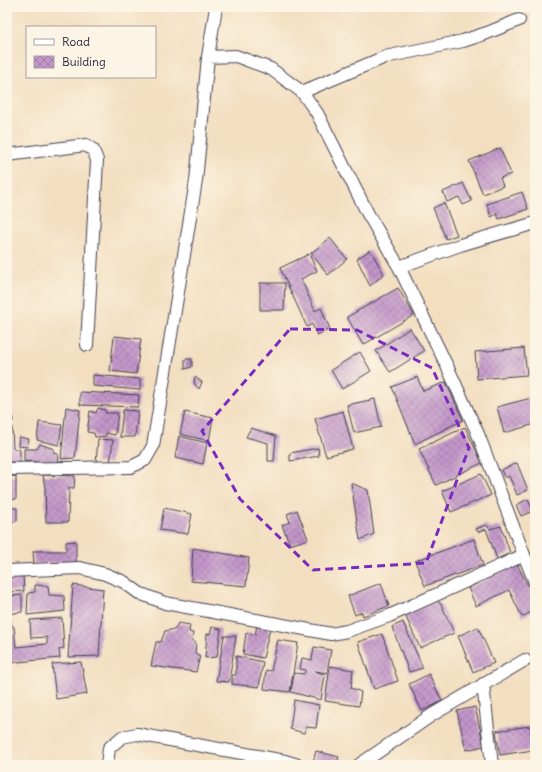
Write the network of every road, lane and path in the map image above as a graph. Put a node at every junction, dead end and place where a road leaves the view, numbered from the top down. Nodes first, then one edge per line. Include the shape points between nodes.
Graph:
1 (216, 7) edge
2 (519, 20) dead end
3 (208, 57) junction
4 (302, 92) junction
5 (7, 155) edge
6 (534, 226) edge
7 (399, 267) junction
8 (87, 345) dead end
9 (7, 469) edge
10 (524, 555) junction
11 (7, 571) edge
12 (535, 582) edge
13 (525, 660) dead end
14 (484, 684) junction
15 (107, 765) edge
16 (298, 765) edge
17 (359, 765) edge
18 (492, 765) edge

1 - 3 street
2 - 4 street via 463,41 385,57
3 - 4 street via 236,56 271,69
3 - 9 street via 196,181 153,446 145,460 131,467
4 - 7 street via 317,113 368,214
5 - 8 street via 86,145 94,150 97,160
6 - 7 street via 460,245
7 - 10 street via 478,434
10 - 11 street via 389,616 331,634 165,603 139,593 124,582 105,574 80,568
10 - 12 street
13 - 14 street
14 - 17 street via 432,714
14 - 18 street
15 - 16 street via 110,748 122,737 137,734

